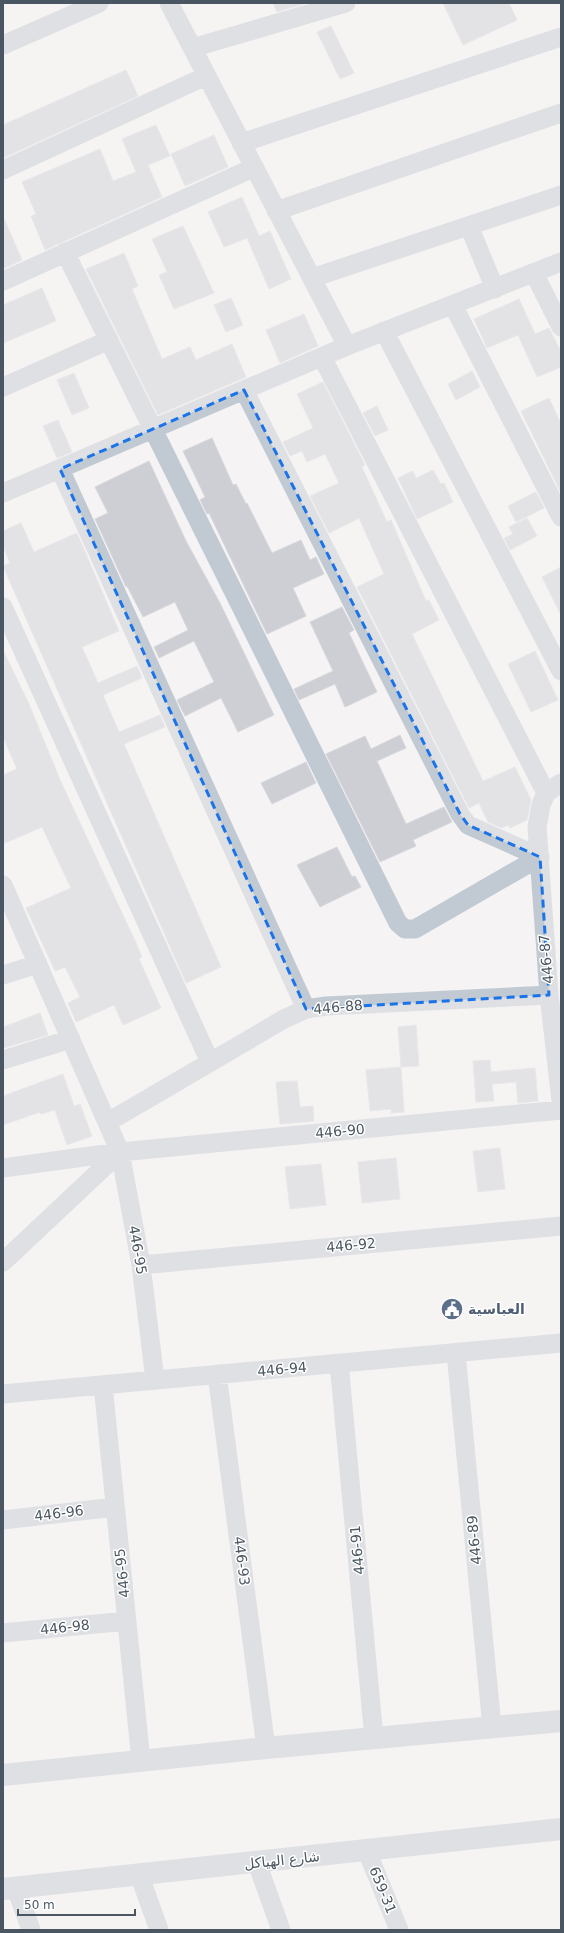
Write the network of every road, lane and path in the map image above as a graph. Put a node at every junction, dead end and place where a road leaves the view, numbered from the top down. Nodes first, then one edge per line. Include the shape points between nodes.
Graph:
1 (99, 3) edge
2 (169, 3) edge
3 (346, 3) edge
4 (561, 37) edge
5 (3, 45) edge
6 (192, 48) junction
7 (206, 76) junction
8 (561, 112) edge
9 (241, 143) junction
10 (253, 168) junction
11 (3, 170) edge
12 (561, 195) edge
13 (276, 211) junction
14 (469, 226) junction
15 (66, 252) junction
16 (561, 262) edge
17 (534, 273) junction
18 (312, 278) junction
19 (3, 281) edge
20 (494, 289) junction
21 (453, 305) junction
22 (561, 327) edge
23 (384, 331) junction
24 (109, 340) junction
25 (347, 346) junction
26 (322, 357) junction
27 (3, 388) edge
28 (244, 390) junction
29 (153, 429) junction
30 (60, 469) junction
31 (3, 493) edge
32 (561, 517) edge
33 (3, 607) edge
34 (561, 671) edge
35 (554, 788) edge
36 (540, 858) junction
37 (3, 885) edge
38 (38, 964) junction
39 (3, 975) edge
40 (550, 995) junction
41 (306, 1010) junction
42 (71, 1039) junction
43 (3, 1060) edge
44 (210, 1062) junction
45 (559, 1071) edge
46 (561, 1101) edge
47 (561, 1110) edge
48 (108, 1122) junction
49 (120, 1152) junction
50 (3, 1168) edge
51 (561, 1226) edge
52 (3, 1262) edge
53 (141, 1265) junction
54 (561, 1343) edge
55 (456, 1353) junction
56 (339, 1363) junction
57 (217, 1374) junction
58 (155, 1380) junction
59 (103, 1385) junction
60 (3, 1394) edge
61 (115, 1507) junction
62 (3, 1520) edge
63 (127, 1621) junction
64 (3, 1633) edge
65 (561, 1720) edge
66 (492, 1727) junction
67 (374, 1738) junction
68 (266, 1748) junction
69 (141, 1761) junction
70 (3, 1775) edge
71 (561, 1829) edge
72 (367, 1851) junction
73 (257, 1863) junction
74 (139, 1874) junction
75 (10, 1889) edge
76 (31, 1930) edge
77 (159, 1930) edge
78 (281, 1930) edge
79 (399, 1930) edge

1 - 5 street
2 - 6 street
3 - 6 street
4 - 9 street
6 - 7 street
7 - 9 street
7 - 11 street
8 - 13 street
9 - 10 street
10 - 13 street
10 - 15 street
12 - 14 street
13 - 18 street
14 - 18 street
14 - 20 street
15 - 19 street
15 - 24 street
16 - 17 street
17 - 20 street
17 - 22 street
18 - 25 street
20 - 21 street
21 - 23 street
21 - 32 street
23 - 25 street
23 - 34 street
24 - 27 street
24 - 29 street
25 - 26 street
26 - 28 street
26 - 35 street
28 - 29 street
28 - 36 street via 460,814 468,825
29 - 30 street
29 - 36 street via 398,923 405,930 415,929
30 - 31 street
30 - 41 street
33 - 44 street
35 - 36 street, 446-87 via 541,805 537,827
36 - 40 street, 446-87 via 542,913
37 - 38 street, 446-95
38 - 39 street
38 - 42 street, 446-95
40 - 41 street, 446-88 via 326,1006
40 - 45 street, 446-87
41 - 44 street, 446-88 via 284,1019
42 - 43 street
42 - 48 street, 446-95
44 - 48 street, 446-88
45 - 46 street, 446-87
47 - 49 street, 446-90
48 - 49 street, 446-95
49 - 50 street, 446-90
49 - 52 street
49 - 53 street, 446-95
51 - 53 street, 446-92
53 - 58 street, 446-95
54 - 55 street, 446-94
55 - 56 street, 446-94
55 - 66 street, 446-89
56 - 57 street, 446-94
56 - 67 street, 446-91
57 - 58 street, 446-94
57 - 68 street, 446-93
58 - 59 street, 446-94
59 - 60 street, 446-94
59 - 61 street, 446-95
61 - 62 street, 446-96
61 - 63 street, 446-95
63 - 64 street, 446-98
63 - 69 street, 446-95
65 - 66 street
66 - 67 street
67 - 68 street
68 - 69 street
69 - 70 street
71 - 72 street, شارع الهياكل
72 - 73 street, شارع الهياكل
72 - 79 street, 659-31
73 - 74 street, شارع الهياكل
73 - 78 street
74 - 75 street, شارع الهياكل
74 - 77 street
75 - 76 street

